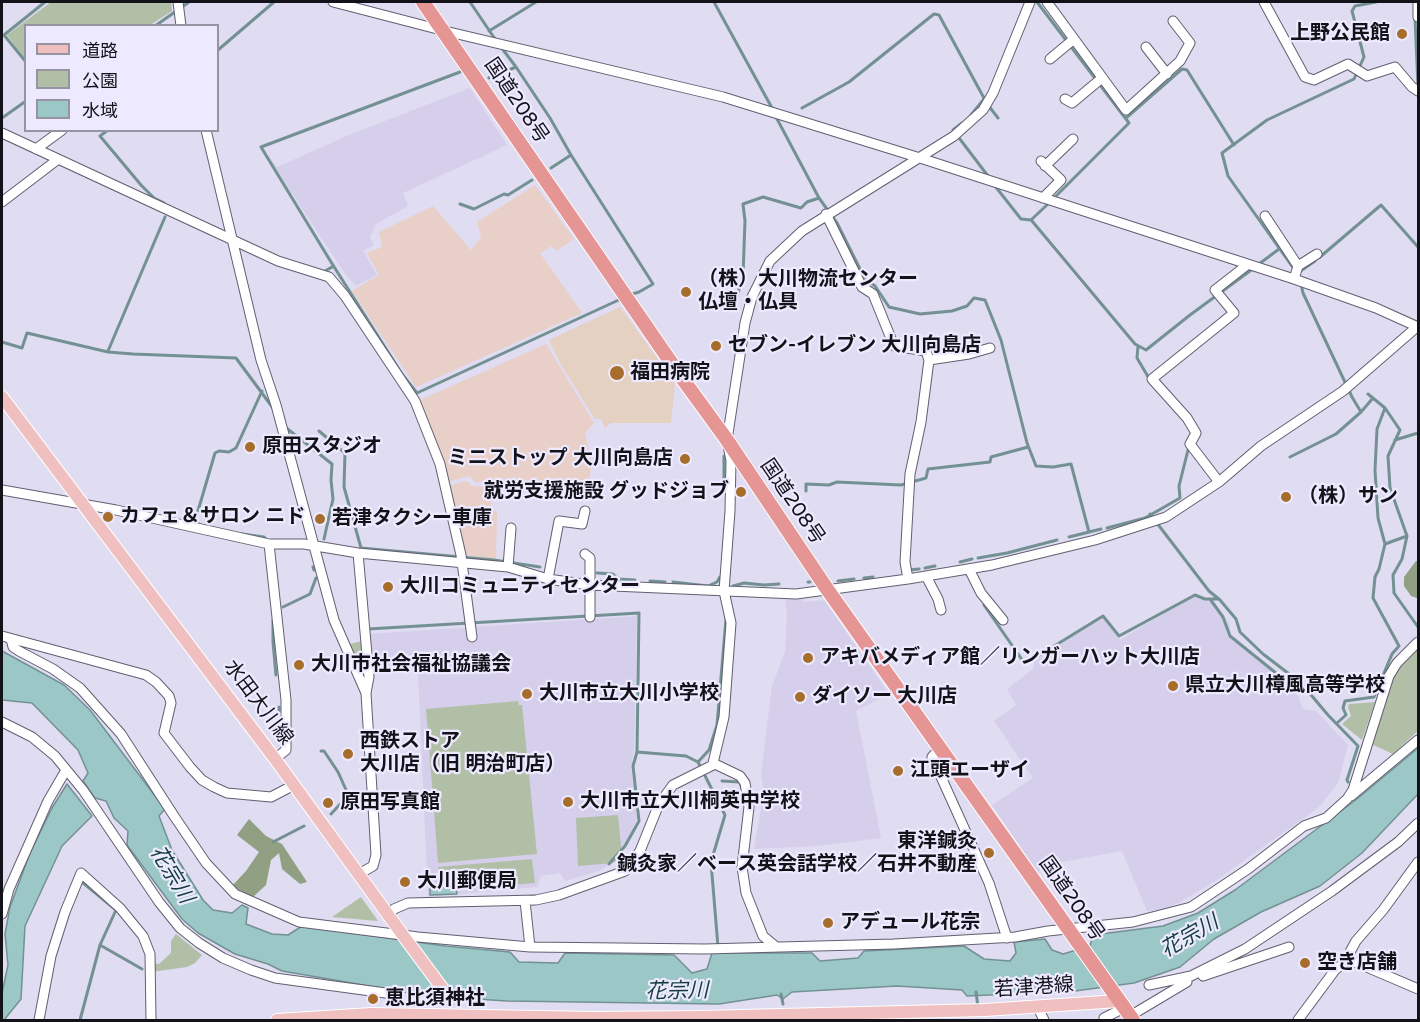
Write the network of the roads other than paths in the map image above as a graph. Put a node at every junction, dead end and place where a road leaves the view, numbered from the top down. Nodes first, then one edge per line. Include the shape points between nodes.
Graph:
1 (178, 2) edge
2 (333, 2) edge
3 (423, 2) edge
4 (1030, 2) edge
5 (1047, 2) edge
6 (1264, 2) edge
7 (1418, 2) edge
8 (1419, 17) edge
9 (1173, 21) dead end
10 (182, 24) edge
11 (445, 31) junction
12 (1070, 42) junction
13 (1146, 47) dead end
14 (1050, 59) dead end
15 (1167, 74) junction
16 (1100, 81) junction
17 (1419, 91) edge
18 (1065, 99) dead end
19 (59, 132) edge
20 (206, 132) edge
21 (2, 133) edge
22 (1073, 139) dead end
23 (36, 150) junction
24 (920, 158) junction
25 (57, 160) junction
26 (1049, 200) junction
27 (2, 202) edge
28 (829, 212) junction
29 (1265, 216) dead end
30 (233, 241) junction
31 (1317, 254) dead end
32 (1247, 265) junction
33 (1298, 275) junction
34 (1418, 327) edge
35 (990, 348) dead end
36 (929, 360) junction
37 (2, 397) edge
38 (2, 409) edge
39 (727, 440) junction
40 (1219, 482) junction
41 (2, 489) edge
42 (82, 501) junction
43 (585, 511) dead end
44 (511, 528) dead end
45 (269, 544) junction
46 (314, 545) junction
47 (358, 553) junction
48 (585, 554) dead end
49 (462, 558) junction
50 (509, 563) junction
51 (969, 569) junction
52 (926, 576) junction
53 (548, 579) junction
54 (908, 579) junction
55 (590, 585) junction
56 (827, 589) junction
57 (724, 591) junction
58 (940, 610) dead end
59 (590, 615) dead end
60 (1003, 620) dead end
61 (472, 637) dead end
62 (6, 638) edge
63 (1419, 642) edge
64 (366, 693) junction
65 (2, 722) edge
66 (1419, 740) edge
67 (940, 748) junction
68 (275, 759) junction
69 (714, 764) junction
70 (66, 770) junction
71 (294, 785) junction
72 (1347, 800) junction
73 (1419, 823) edge
74 (1419, 862) edge
75 (359, 874) junction
76 (525, 901) junction
77 (2, 914) edge
78 (389, 914) junction
79 (1070, 931) junction
80 (1008, 938) junction
81 (775, 946) junction
82 (530, 947) junction
83 (1289, 947) dead end
84 (1344, 963) junction
85 (1188, 979) junction
86 (1149, 985) dead end
87 (1419, 989) edge
88 (393, 994) dead end
89 (1038, 1008) junction
90 (1127, 1011) edge
91 (464, 1018) edge
92 (1104, 1018) dead end
93 (592, 1019) edge
94 (642, 1019) edge
95 (702, 1019) edge
96 (39, 1020) edge
97 (151, 1020) edge
98 (277, 1020) edge
99 (292, 1020) edge
100 (1044, 1020) edge
101 (1298, 1020) edge

1 - 10 street
2 - 11 street
3 - 11 highway, 国道208号
4 - 24 street via 983,110
5 - 12 street
6 - 17 street via 1305,77 1314,80 1348,64 1367,76 1395,67
7 - 8 street
9 - 15 street via 1190,43
11 - 24 street via 720,96
11 - 39 highway, 国道208号
12 - 14 street
12 - 16 street
13 - 15 street
15 - 16 street via 1126,110
16 - 18 street via 1072,103
19 - 23 street
20 - 30 street
21 - 23 street
22 - 26 street via 1043,163 1061,180
23 - 25 street
24 - 26 street
24 - 28 street
25 - 27 street
25 - 30 street
26 - 32 street
28 - 36 street via 862,287 873,294 894,346 926,351
28 - 39 street via 770,261 752,297
29 - 33 street
30 - 46 street via 261,360
30 - 49 street via 329,278 345,296 415,401 440,464
31 - 33 street
32 - 33 street
32 - 40 street via 1215,290 1233,313 1152,379 1188,418 1196,433 1190,444
33 - 34 street
34 - 40 street via 1347,388 1261,446
35 - 36 street
36 - 54 street via 910,474 905,546
37 - 42 main road, 水田大川線
38 - 42 main road, 水田大川線
39 - 56 highway, 国道208号
39 - 57 street via 731,461
40 - 51 street via 1166,517 1095,540
41 - 42 street
42 - 45 street
42 - 68 main road, 水田大川線
43 - 53 street via 582,524 559,521
44 - 50 street
45 - 46 street
45 - 68 street via 286,700 286,750
46 - 47 street
46 - 64 street via 334,620
47 - 49 street
47 - 64 street via 369,677
48 - 55 street via 590,558
49 - 50 street
49 - 61 street
50 - 53 street
51 - 52 street
51 - 60 street via 981,593
52 - 54 street
52 - 58 street
53 - 55 street
54 - 56 street
55 - 57 street
55 - 59 street
56 - 57 street via 796,594
56 - 67 highway, 国道208号
57 - 69 street via 731,623 730,650 724,717
62 - 71 street via 146,675 156,682 171,703 164,733 202,780 214,787 227,793 271,797
62 - 82 street via 13,647 80,688 121,734 206,863 235,894 299,922
63 - 72 street via 1389,676
64 - 75 street via 376,855 373,866
65 - 70 street via 32,737
66 - 72 street
67 - 79 highway, 国道208号
67 - 80 street via 932,757 989,883
68 - 71 main road, 水田大川線
69 - 76 street via 673,785 659,804 640,851 625,871 559,895
69 - 81 street via 740,776 749,794 742,867 746,893 763,936
70 - 77 street via 48,801
70 - 88 street via 159,902 198,944 275,978
71 - 75 main road, 水田大川線
72 - 79 street via 1191,907 1133,922
73 - 85 street via 1332,891 1245,949
74 - 84 street via 1356,941
75 - 78 main road, 水田大川線
76 - 78 street via 408,903
76 - 82 street
78 - 91 main road, 水田大川線, bridge
79 - 80 street
79 - 90 highway, 国道208号
80 - 81 street
81 - 82 street
83 - 85 street
84 - 87 street via 1355,962
84 - 101 street
85 - 86 street
85 - 90 street
89 - 90 main road, 若津港線
89 - 95 main road, 若津港線
89 - 100 street
90 - 92 street
91 - 93 main road, 若津港線
91 - 99 main road, 若津港線 via 372,1014
93 - 94 main road, 若津港線
94 - 95 main road, 若津港線
96 - 97 street via 51,956 81,873 120,908 143,936 150,954
98 - 99 main road, 若津港線

